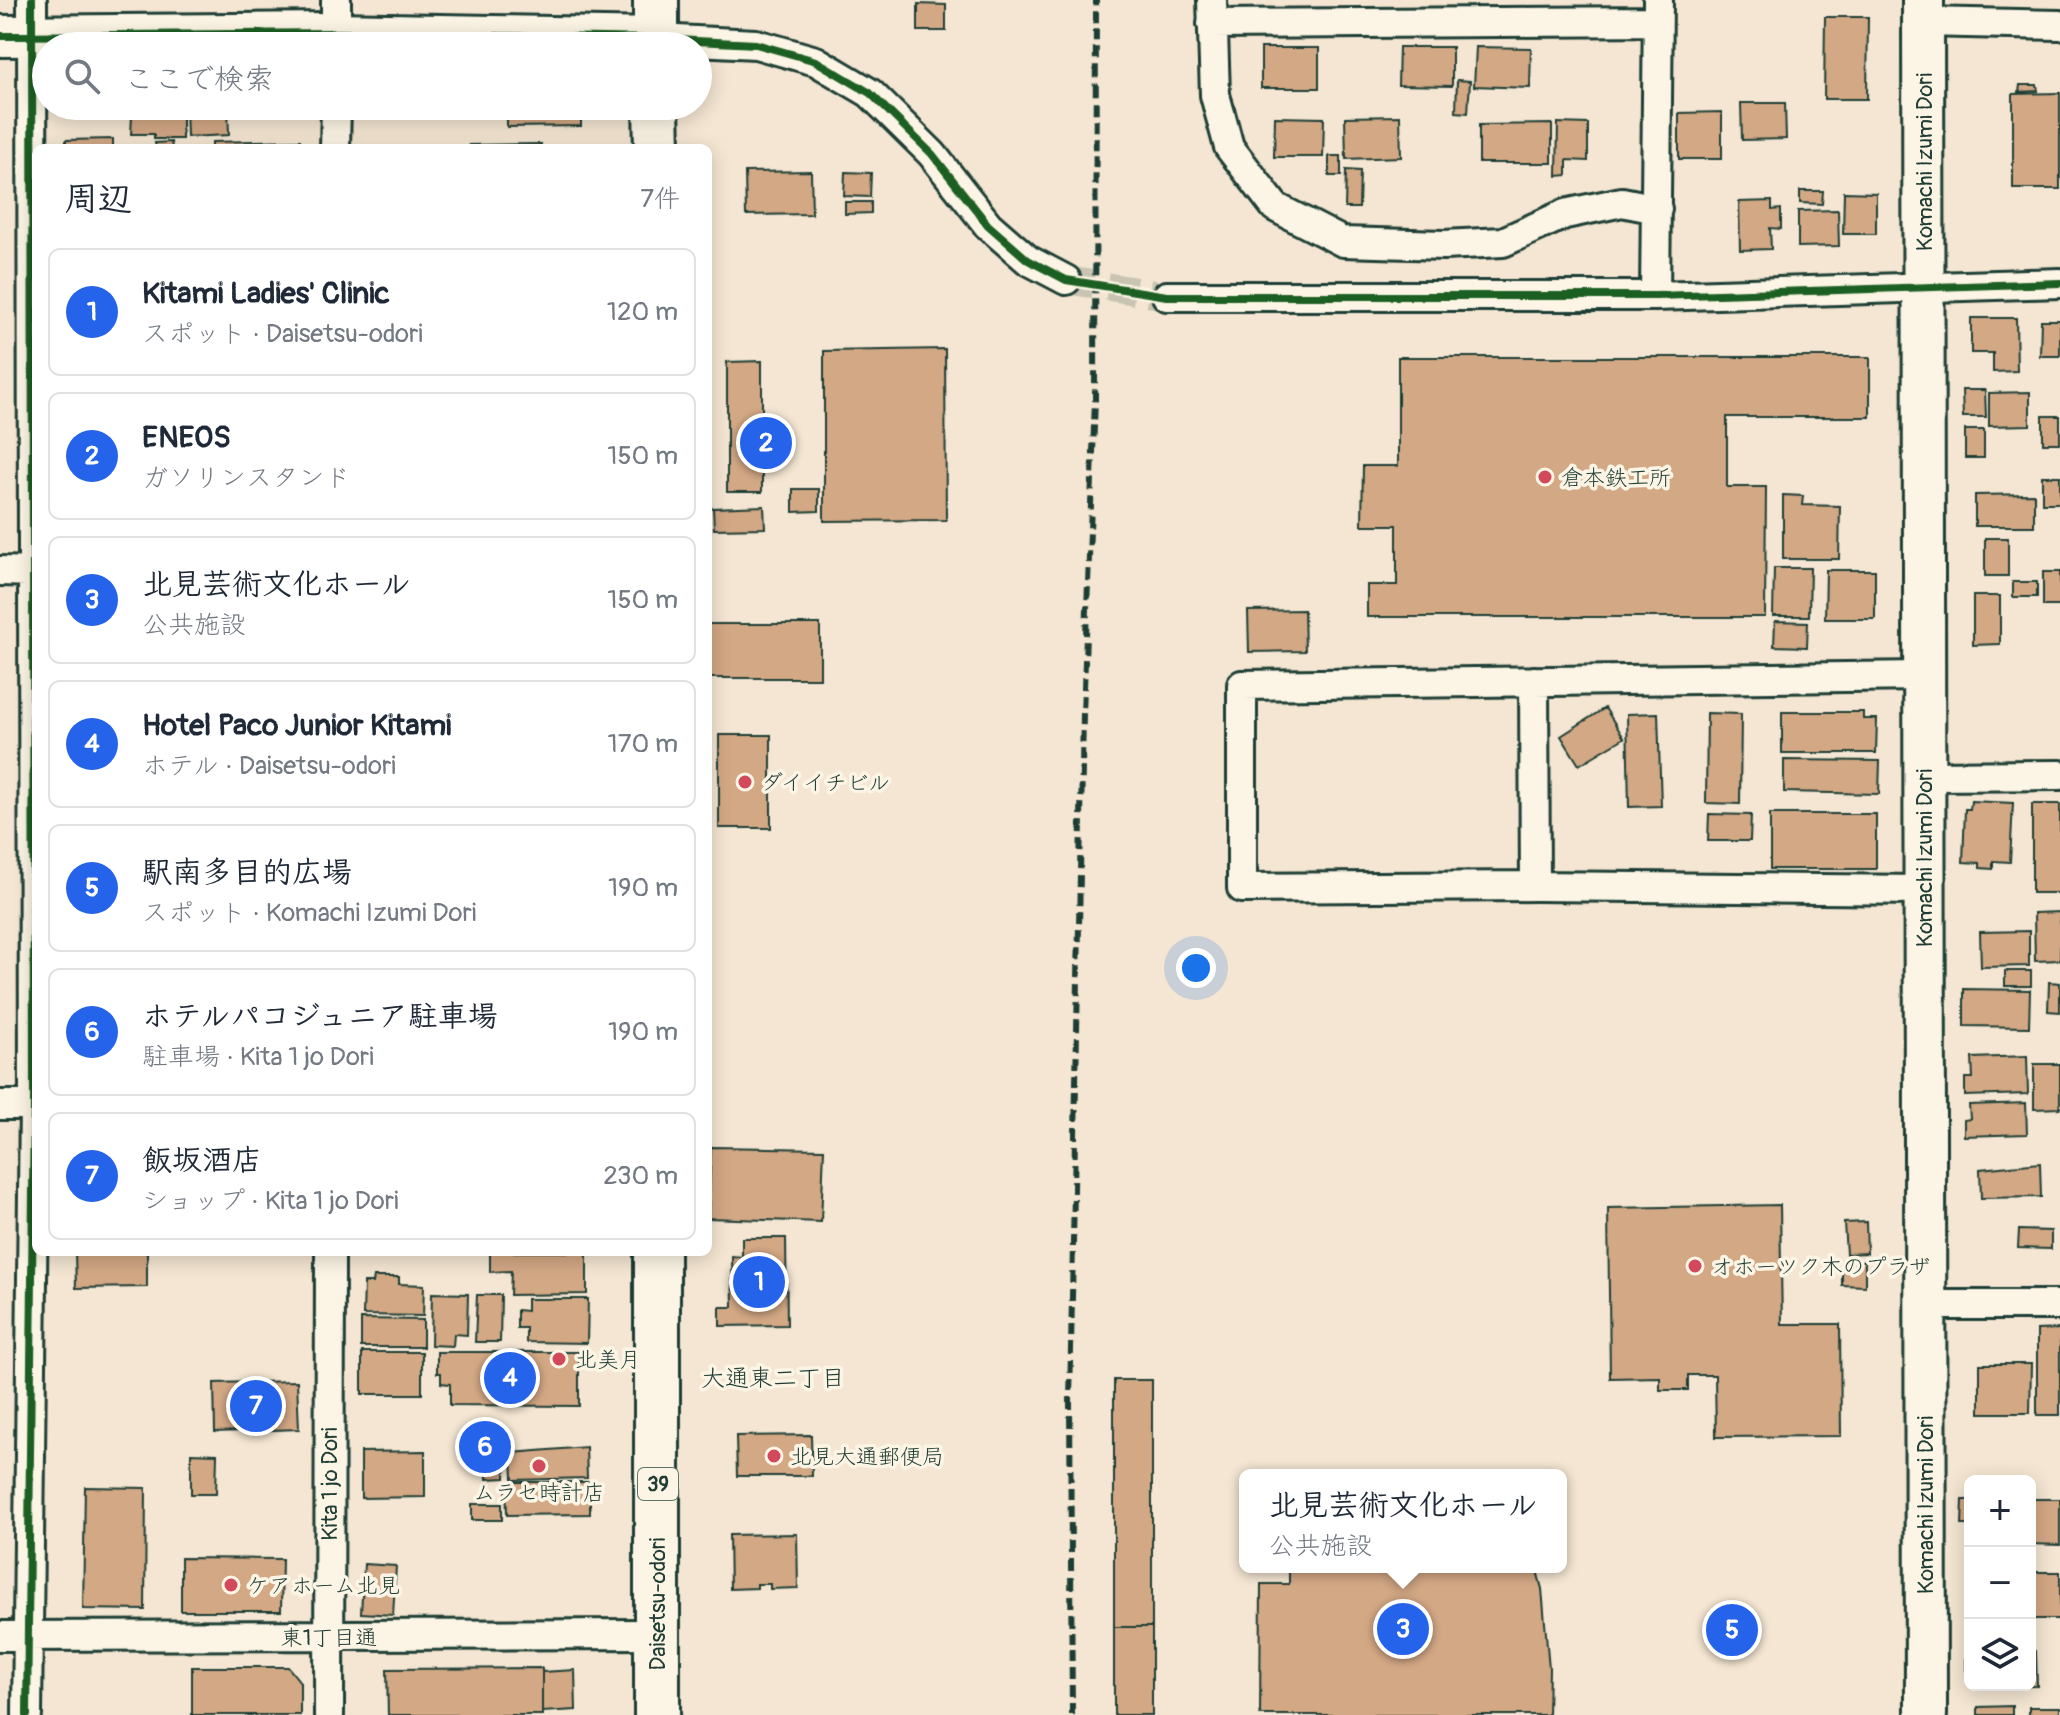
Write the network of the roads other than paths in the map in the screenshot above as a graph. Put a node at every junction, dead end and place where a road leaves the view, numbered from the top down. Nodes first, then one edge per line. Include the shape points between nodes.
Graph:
1 (1658, 11) edge
2 (1923, 11) edge
3 (1212, 12) edge
4 (21, 24) edge
5 (2060, 25) edge
6 (336, 26) edge
7 (656, 28) edge
8 (681, 32) edge
9 (712, 37) edge
10 (336, 120) edge
11 (656, 120) edge
12 (335, 144) edge
13 (657, 144) edge
14 (1657, 209) junction
15 (1066, 280) tunnel mouth
16 (2060, 283) edge
17 (1924, 287) junction
18 (1167, 296) tunnel mouth
19 (1655, 296) junction
20 (32, 455) edge
21 (0, 571) edge
22 (32, 572) edge
23 (1923, 676) junction
24 (1534, 681) junction
25 (2060, 775) edge
26 (1924, 776) junction
27 (1535, 886) junction
28 (1924, 890) junction
29 (0, 1105) edge
30 (32, 1105) edge
31 (32, 1181) edge
32 (330, 1256) edge
33 (657, 1256) edge
34 (1925, 1305) junction
35 (2060, 1305) edge
36 (658, 1634) junction
37 (14, 1636) edge
38 (329, 1637) junction
39 (27, 1715) edge
40 (329, 1715) edge
41 (657, 1715) edge
42 (1926, 1715) edge

1 - 3 street
1 - 14 street
2 - 5 street
2 - 17 street, Komachi Izumi Dori
3 - 14 street via 1215,95 1229,147 1275,207 1343,242 1503,242 1565,214 1622,202
4 - 6 street
4 - 20 street
6 - 7 street
7 - 8 street
9 - 15 street via 816,61 870,93 932,154 988,225 1028,260
10 - 12 street
11 - 13 highway
14 - 19 street
16 - 17 street
17 - 19 street
17 - 23 street, Komachi Izumi Dori
18 - 19 street
21 - 22 street
23 - 24 street
23 - 26 street, Komachi Izumi Dori
24 - 27 street
24 - 27 street via 1242,685 1242,888
25 - 26 street
26 - 28 street, Komachi Izumi Dori
27 - 28 street
28 - 34 street, Komachi Izumi Dori
29 - 30 street
31 - 37 street
32 - 38 street, Kita 1 jo Dori
33 - 36 highway, Daisetsu-odori / 39
34 - 35 street
34 - 42 street, Komachi Izumi Dori
36 - 38 street, 東1丁目通
36 - 41 highway, Daisetsu-odori / 39
37 - 38 street, 東1丁目通
37 - 39 street
38 - 40 street, Kita 1 jo Dori

